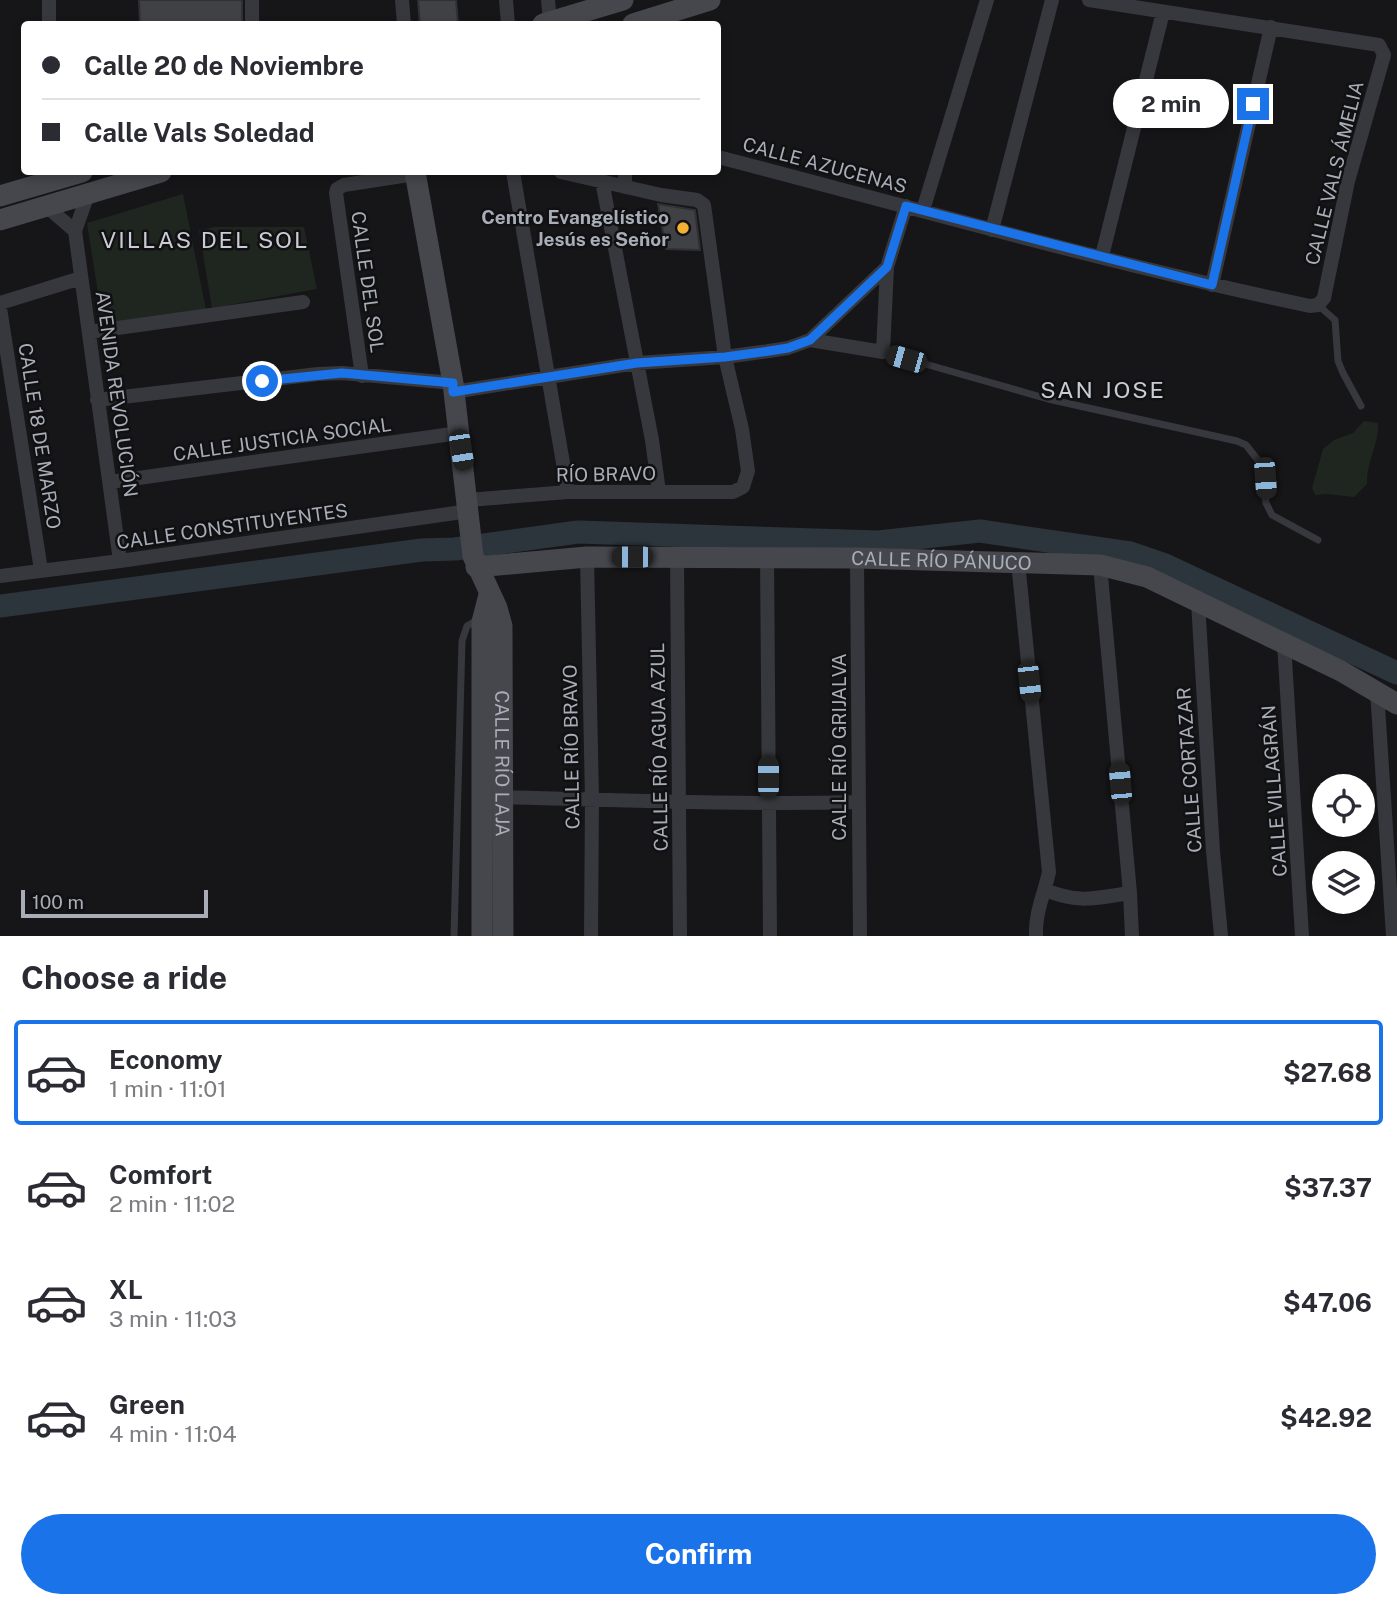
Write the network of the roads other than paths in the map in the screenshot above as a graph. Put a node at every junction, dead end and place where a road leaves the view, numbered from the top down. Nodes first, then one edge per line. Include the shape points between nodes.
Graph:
1 (49, 0) edge
2 (252, 0) edge
3 (402, 0) edge
4 (506, 0) edge
5 (548, 0) edge
6 (624, 0) edge
7 (710, 0) edge
8 (987, 0) edge
9 (1052, 0) edge
10 (1089, 0) edge
11 (1163, 12) junction
12 (49, 21) edge
13 (252, 21) edge
14 (404, 21) edge
15 (508, 21) edge
16 (546, 21) edge
17 (556, 21) edge
18 (643, 21) edge
19 (1271, 27) junction
20 (721, 158) edge
21 (151, 175) edge
22 (403, 175) edge
23 (415, 175) edge
24 (514, 175) edge
25 (575, 175) edge
26 (625, 175) edge
27 (49, 177) edge
28 (602, 181) junction
29 (625, 187) junction
30 (88, 194) junction
31 (0, 196) edge
32 (46, 206) junction
33 (906, 206) junction
34 (923, 210) junction
35 (0, 220) edge
36 (992, 230) junction
37 (75, 231) junction
38 (1102, 256) junction
39 (887, 267) junction
40 (81, 278) junction
41 (1212, 285) junction
42 (303, 302) dead end
43 (0, 305) edge
44 (1318, 305) junction
45 (89, 332) junction
46 (810, 340) junction
47 (883, 352) junction
48 (725, 357) junction
49 (637, 363) junction
50 (548, 375) junction
51 (362, 376) junction
52 (453, 388) junction
53 (97, 400) junction
54 (1361, 406) dead end
55 (459, 433) junction
56 (110, 482) junction
57 (568, 492) junction
58 (659, 492) junction
59 (469, 511) junction
60 (1318, 540) dead end
61 (767, 556) junction
62 (587, 557) junction
63 (677, 557) junction
64 (857, 558) junction
65 (120, 561) junction
66 (475, 561) junction
67 (1018, 562) junction
68 (1100, 565) junction
69 (41, 570) junction
70 (0, 576) edge
71 (489, 595) junction
72 (1198, 601) junction
73 (483, 618) junction
74 (1284, 643) junction
75 (1377, 691) junction
76 (1397, 704) edge
77 (503, 797) junction
78 (592, 799) junction
79 (679, 800) junction
80 (858, 802) junction
81 (768, 804) junction
82 (1045, 890) junction
83 (1130, 893) junction
84 (453, 936) edge
85 (482, 936) edge
86 (503, 936) edge
87 (590, 936) edge
88 (680, 936) edge
89 (770, 936) edge
90 (860, 936) edge
91 (1036, 936) edge
92 (1132, 936) edge
93 (1221, 936) edge
94 (1302, 936) edge
95 (1394, 936) edge

1 - 12 street
2 - 13 street
3 - 14 street
4 - 15 street
5 - 16 street
6 - 17 street
7 - 18 street
8 - 34 street
9 - 36 street
10 - 11 street
11 - 19 street
11 - 38 street
19 - 41 street
19 - 44 street, CALLE VALS ÁMELIA via 1379,45 1384,55 1348,181 1324,298
20 - 33 street, CALLE AZUCENAS
21 - 30 street
22 - 51 street, CALLE DEL SOL via 344,185 336,193
23 - 52 street, CALLE RÍO LAJA
24 - 50 street
25 - 28 street
26 - 29 street
27 - 31 street
28 - 29 street
28 - 49 street
29 - 48 street via 704,205
30 - 32 street
30 - 37 street, AVENIDA REVOLUCIÓN
32 - 35 street
32 - 37 street
33 - 34 street, CALLE AZUCENAS
33 - 39 street
34 - 36 street, CALLE AZUCENAS
36 - 38 street, CALLE AZUCENAS
37 - 40 street, AVENIDA REVOLUCIÓN
38 - 41 street, CALLE AZUCENAS
39 - 46 street
39 - 47 street
40 - 43 street
40 - 45 street, AVENIDA REVOLUCIÓN
41 - 44 street, CALLE AZUCENAS
42 - 45 street
43 - 69 street, CALLE 18 DE MARZO
44 - 54 lane via 1335,320 1338,361
45 - 53 street, AVENIDA REVOLUCIÓN
46 - 47 street
46 - 48 street via 788,348
47 - 60 lane via 1048,399 1237,441 1261,464 1272,515
48 - 49 street
48 - 58 street, RÍO BRAVO via 748,471 743,487 733,492
49 - 50 street
49 - 58 street
50 - 52 street
50 - 57 street
51 - 52 street
51 - 53 street via 318,374
52 - 55 street, CALLE RÍO LAJA
53 - 56 street, AVENIDA REVOLUCIÓN
55 - 56 street, CALLE JUSTICIA SOCIAL
55 - 59 street, CALLE RÍO LAJA
56 - 65 street, AVENIDA REVOLUCIÓN
57 - 58 street, RÍO BRAVO
57 - 59 street, RÍO BRAVO
59 - 65 street, CALLE CONSTITUYENTES
59 - 66 street, CALLE RÍO LAJA
61 - 63 street, CALLE RÍO PÁNUCO
61 - 64 street, CALLE RÍO PÁNUCO
61 - 81 street
62 - 63 street, CALLE RÍO PÁNUCO
62 - 66 street, CALLE RÍO PÁNUCO
62 - 78 street, CALLE RÍO BRAVO
63 - 79 street, CALLE RÍO AGUA AZUL
64 - 67 street, CALLE RÍO PÁNUCO
64 - 80 street, CALLE RÍO GRIJALVA
65 - 69 street, CALLE CONSTITUYENTES
66 - 71 street, CALLE RÍO LAJA
67 - 68 street, CALLE RÍO PÁNUCO
67 - 82 street via 1049,872
68 - 72 street, CALLE RÍO PÁNUCO via 1147,577
68 - 83 street
69 - 70 street, CALLE CONSTITUYENTES
71 - 73 street, CALLE RÍO LAJA
71 - 77 street, CALLE RÍO LAJA via 502,626
72 - 74 street, CALLE RÍO PÁNUCO
72 - 93 street, CALLE CORTAZAR
73 - 84 lane via 467,626 462,641
73 - 85 street, CALLE RÍO LAJA
74 - 75 street, CALLE RÍO PÁNUCO
74 - 94 street, CALLE VILLAGRÁN
75 - 76 street, CALLE RÍO PÁNUCO
75 - 95 street
77 - 78 street
77 - 86 street, CALLE RÍO LAJA
78 - 79 street
78 - 87 street, CALLE RÍO BRAVO
79 - 81 street
79 - 88 street, CALLE RÍO AGUA AZUL
80 - 81 street
80 - 90 street, CALLE RÍO GRIJALVA
81 - 89 street
82 - 83 street via 1081,900
82 - 91 street via 1037,912
83 - 92 street

